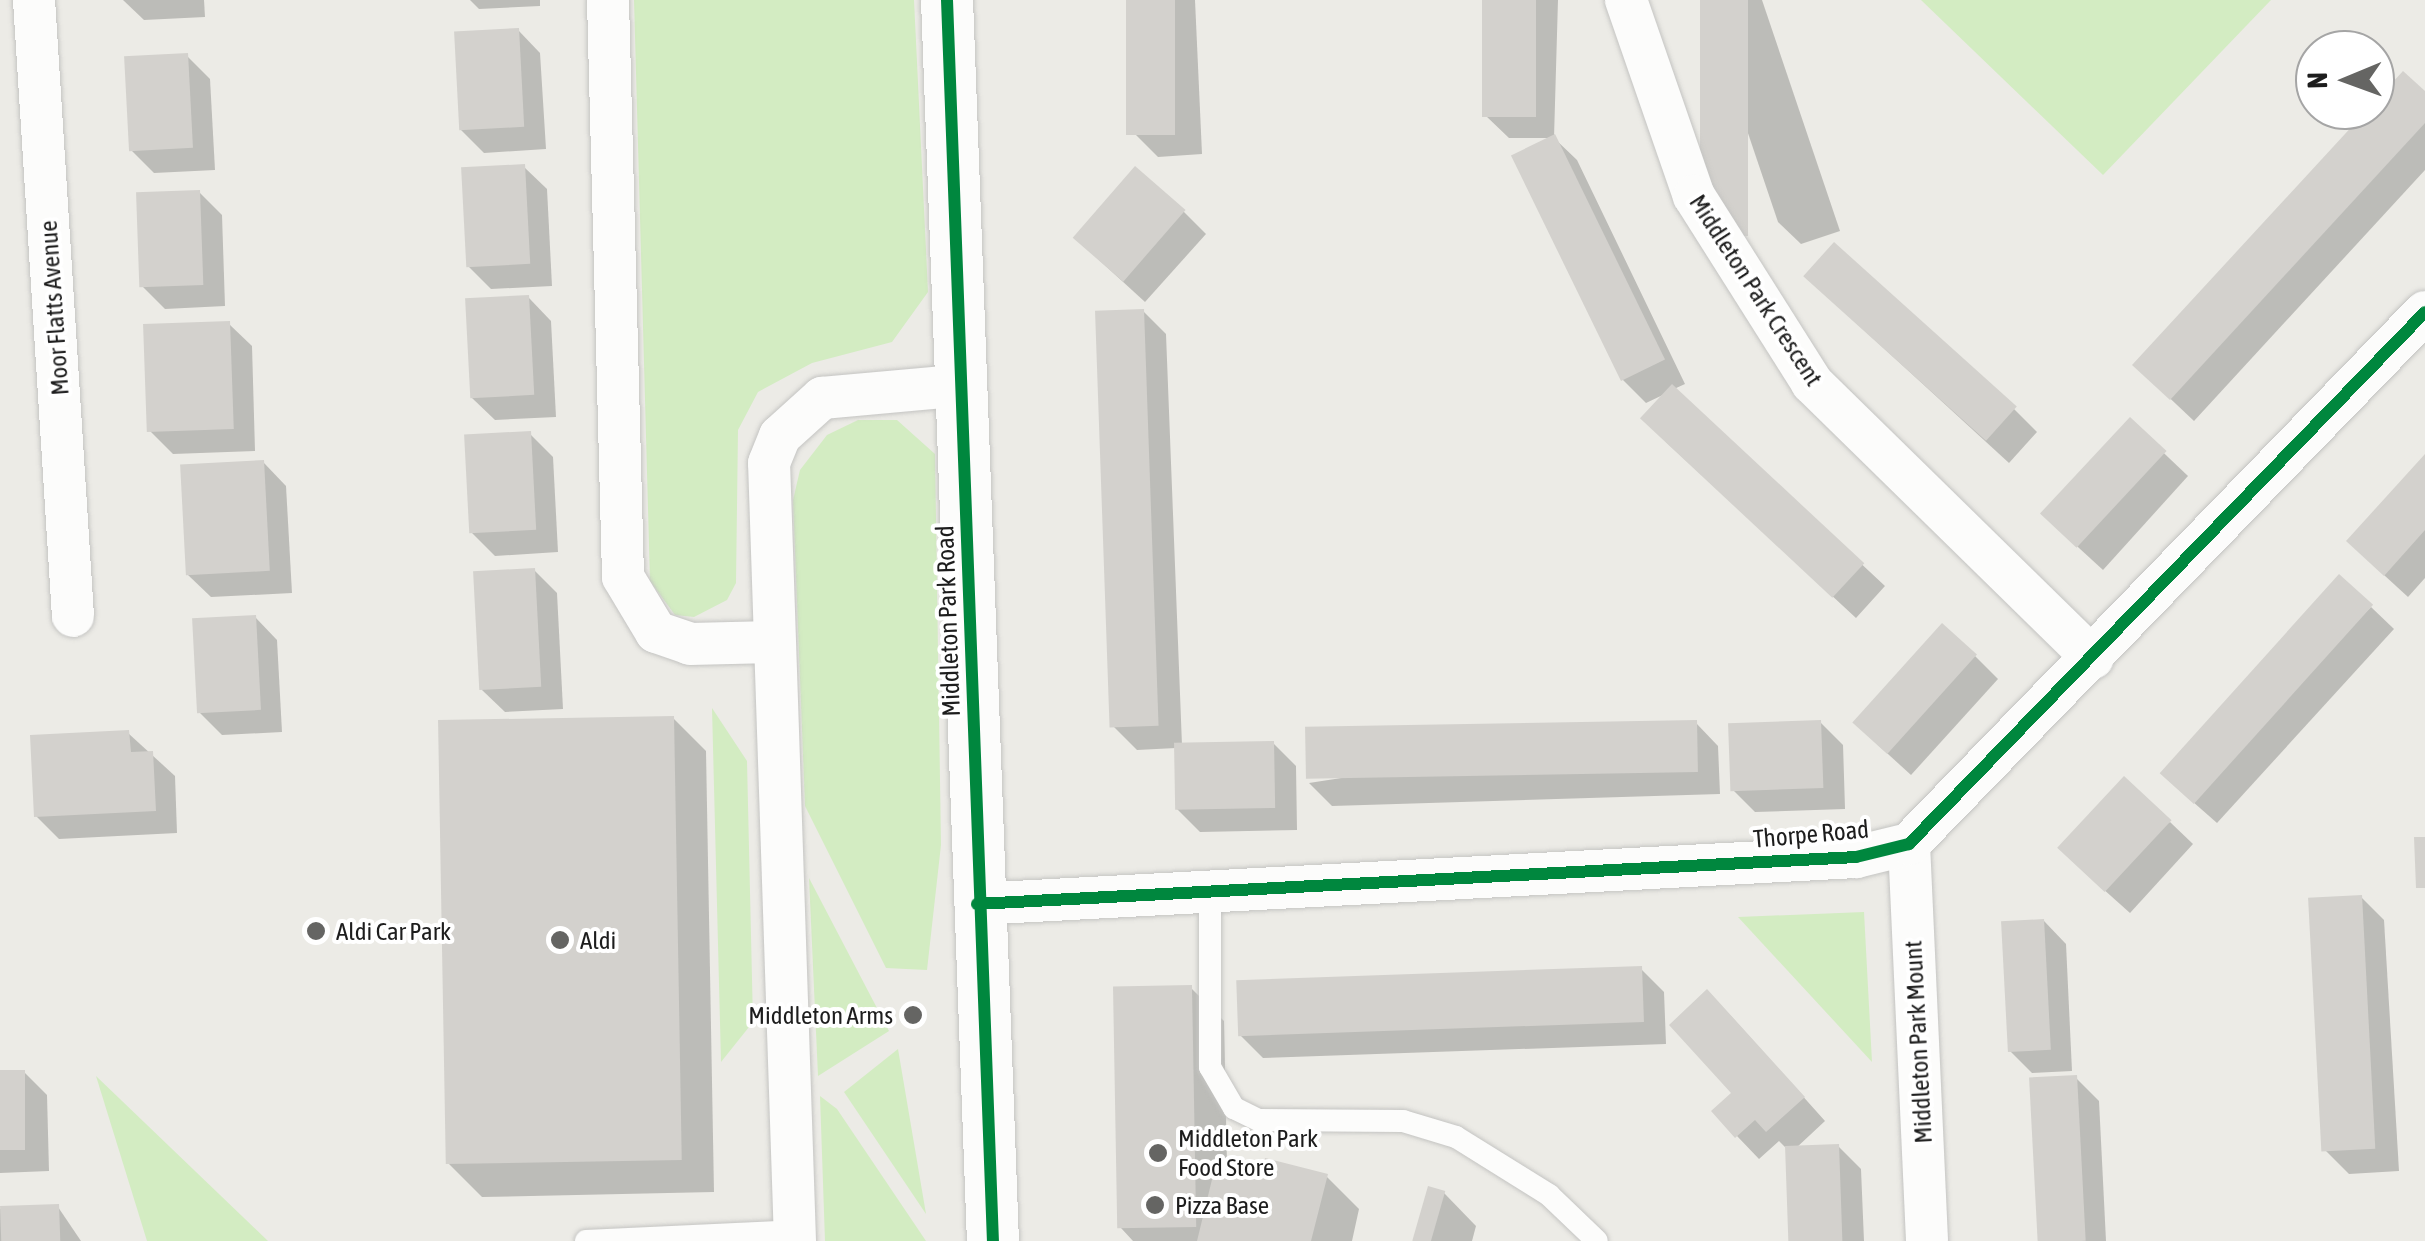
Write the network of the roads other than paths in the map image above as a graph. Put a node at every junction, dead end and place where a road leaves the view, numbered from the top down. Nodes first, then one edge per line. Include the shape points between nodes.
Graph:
1 (34, 0) edge
2 (608, 0) edge
3 (947, 0) edge
4 (1626, 0) edge
5 (2425, 312) edge
6 (964, 385) junction
7 (73, 616) dead end
8 (773, 642) junction
9 (2093, 658) junction
10 (1909, 844) junction
11 (1210, 888) junction
12 (977, 904) junction
13 (795, 1236) edge
14 (586, 1241) edge
15 (993, 1241) edge
16 (1597, 1241) edge
17 (1927, 1241) edge

1 - 7 street, Moor Flatts Avenue
2 - 8 street via 624,578 656,632 690,644
3 - 6 street, Middleton Park Road
4 - 9 street, Middleton Park Crescent via 1694,196 1812,383
5 - 9 street
6 - 8 street via 850,390 822,398 780,436 767,491
6 - 12 street, Middleton Park Road
8 - 13 street
9 - 10 street
10 - 11 street, Thorpe Road via 1856,857
10 - 17 street, Middleton Park Mount
11 - 12 street, Thorpe Road
11 - 16 lane via 1210,1067 1234,1108 1260,1120 1403,1122 1456,1138 1549,1196
12 - 15 street, Middleton Park Road
13 - 14 lane

